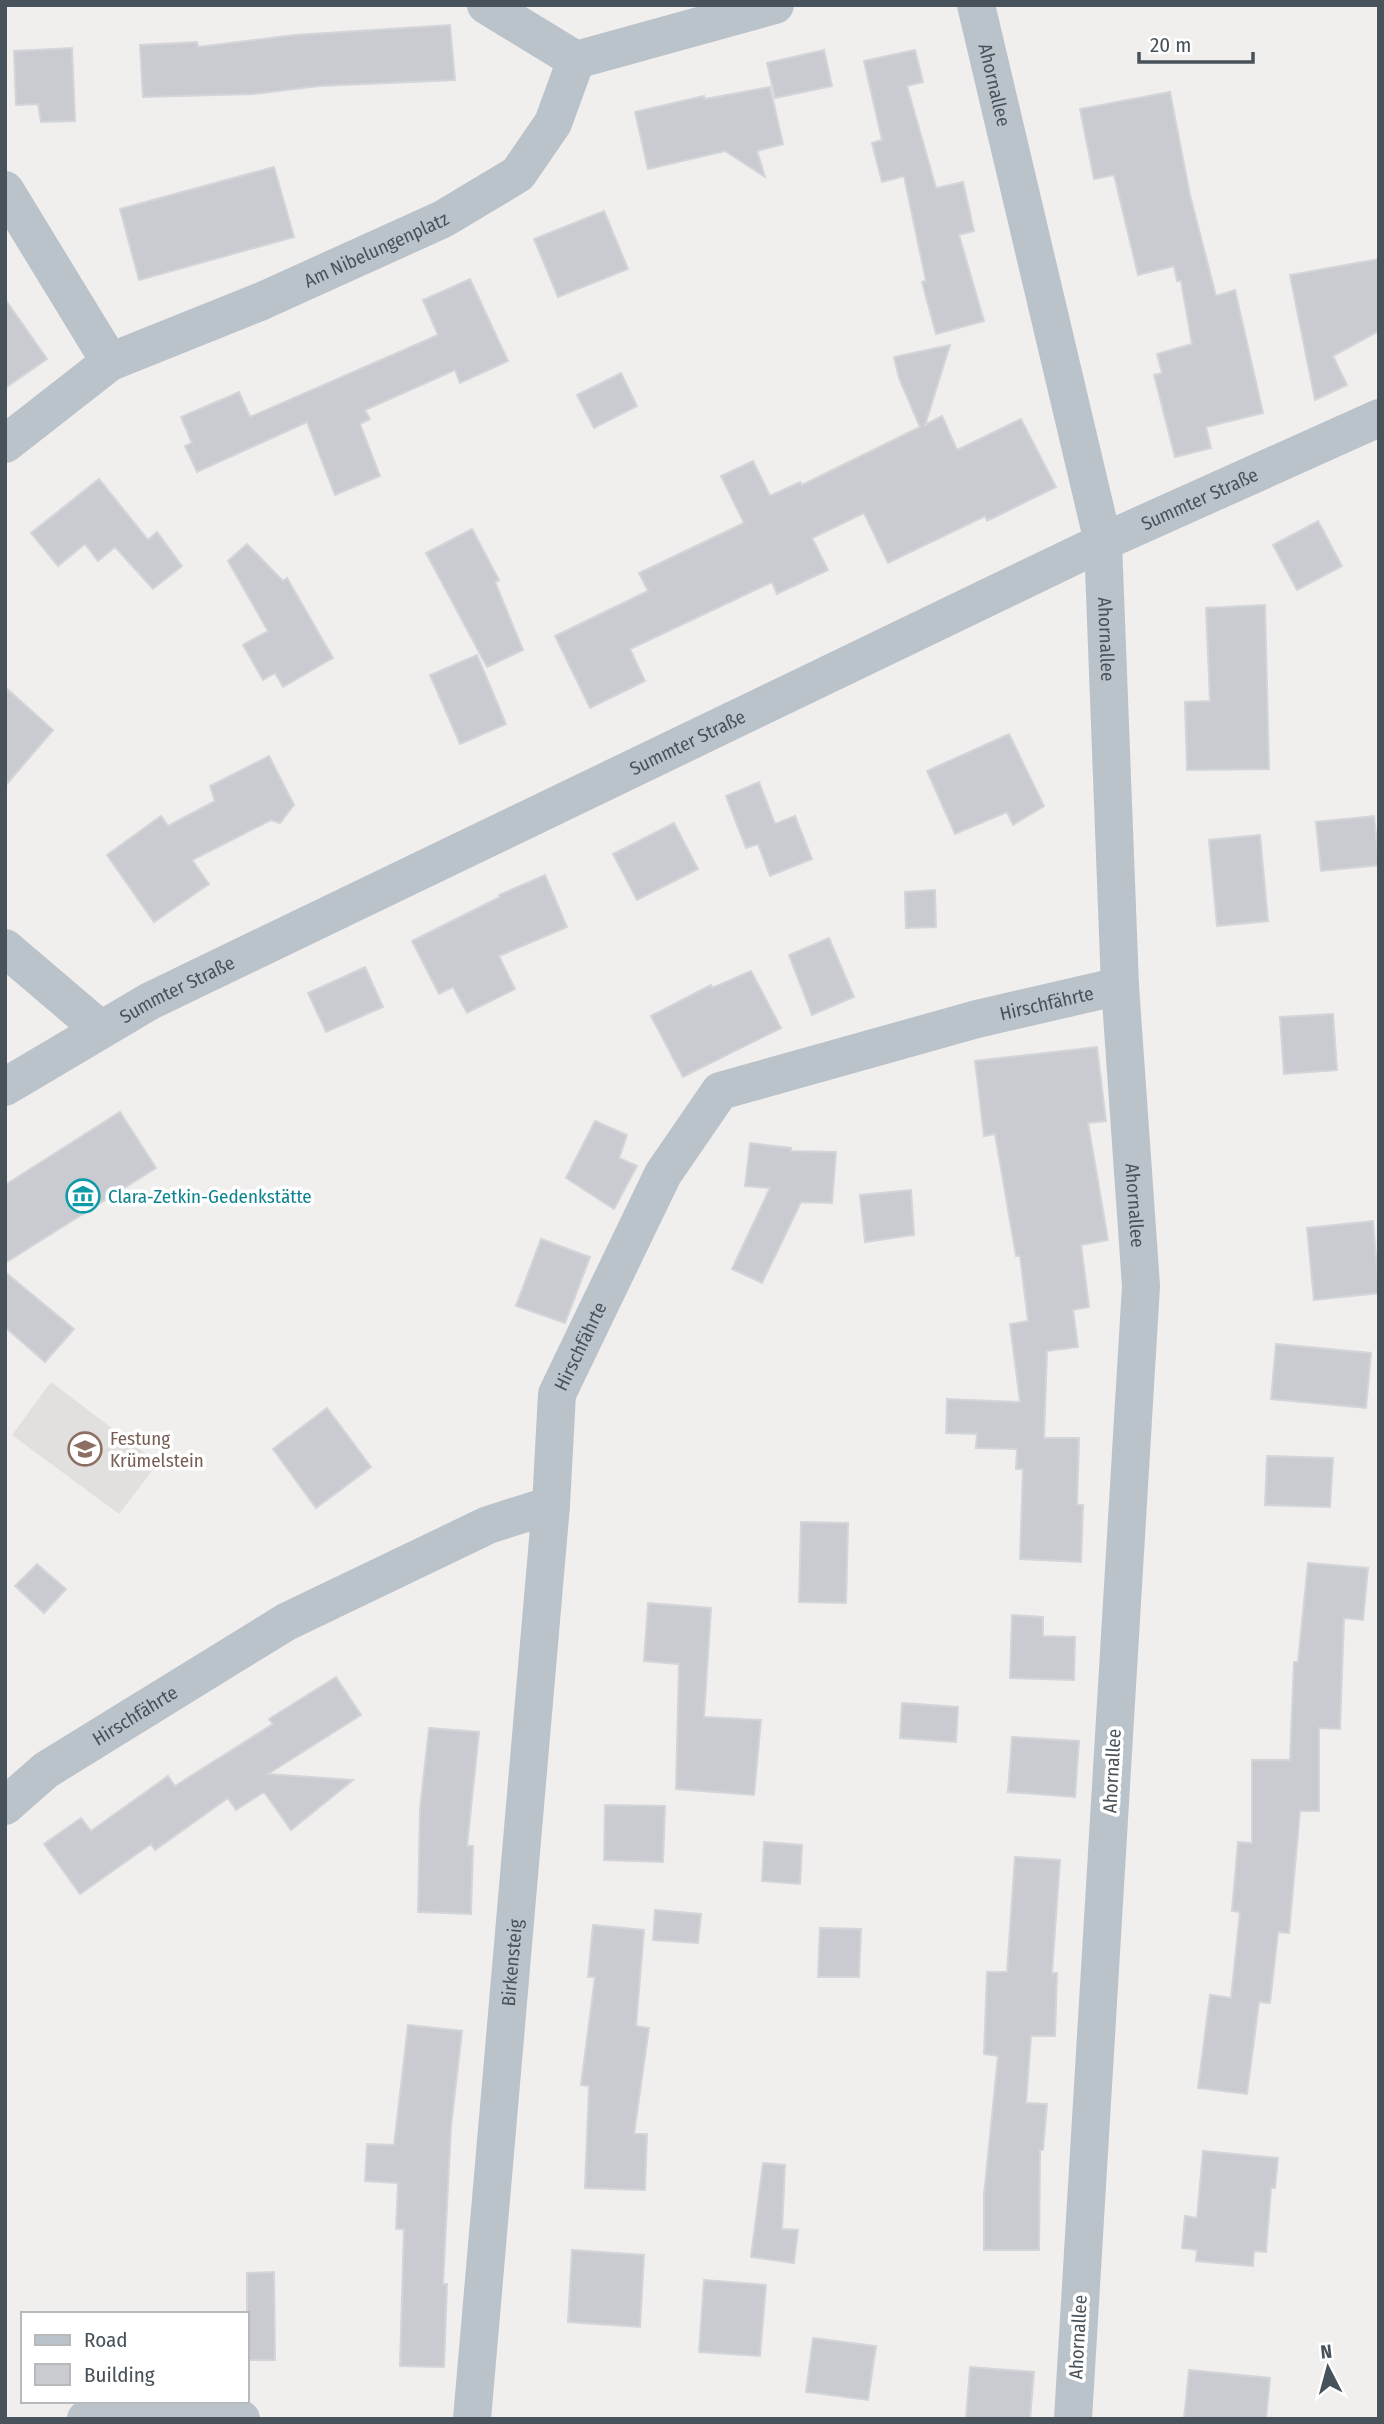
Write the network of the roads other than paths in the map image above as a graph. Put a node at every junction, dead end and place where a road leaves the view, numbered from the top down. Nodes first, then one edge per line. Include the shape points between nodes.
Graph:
1 (486, 5) edge
2 (775, 5) edge
3 (976, 5) edge
4 (576, 60) junction
5 (5, 190) edge
6 (110, 362) junction
7 (1379, 418) edge
8 (5, 444) edge
9 (1103, 542) junction
10 (5, 948) edge
11 (1120, 986) junction
12 (100, 1029) junction
13 (5, 1087) edge
14 (551, 1505) junction
15 (5, 1806) edge
16 (86, 2419) edge
17 (242, 2419) edge
18 (471, 2419) edge
19 (1073, 2419) edge

1 - 4 street
2 - 4 street
3 - 9 street, Ahornallee
4 - 6 street, Am Nibelungenplatz via 553,123 517,174 443,219 262,301
5 - 6 street
6 - 8 street, Am Nibelungenplatz
7 - 9 street, Summter Straße
9 - 11 street, Ahornallee
9 - 12 street, Summter Straße
10 - 12 street
11 - 14 street, Hirschfährte via 977,1019 720,1091 663,1174 557,1394
11 - 19 street, Ahornallee via 1141,1286
12 - 13 street, Summter Straße
14 - 15 street, Hirschfährte via 488,1525 286,1622 46,1770
14 - 18 street, Birkensteig
16 - 17 street via 164,2414

